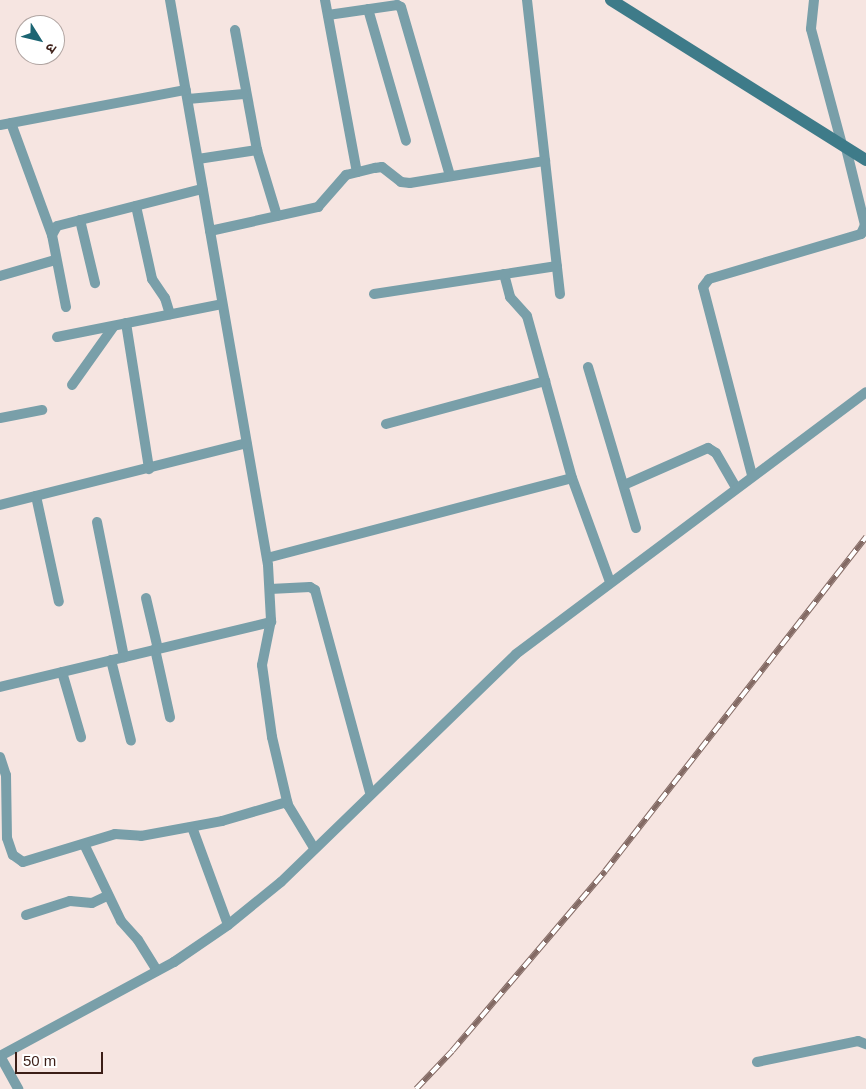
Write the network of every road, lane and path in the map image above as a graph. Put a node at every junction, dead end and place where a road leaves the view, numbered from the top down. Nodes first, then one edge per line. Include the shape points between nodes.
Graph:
1 (170, 0) edge
2 (326, 0) edge
3 (527, 0) edge
4 (611, 0) edge
5 (814, 0) edge
6 (368, 9) junction
7 (328, 15) junction
8 (235, 30) dead end
9 (244, 94) junction
10 (187, 95) junction
11 (5, 124) edge
12 (406, 141) dead end
13 (844, 146) junction
14 (257, 150) junction
15 (198, 159) junction
16 (866, 160) edge
17 (545, 161) junction
18 (357, 172) junction
19 (450, 176) junction
20 (202, 189) junction
21 (136, 206) junction
22 (277, 216) junction
23 (80, 220) junction
24 (210, 231) junction
25 (52, 235) junction
26 (55, 260) junction
27 (557, 266) junction
28 (504, 274) junction
29 (0, 276) edge
30 (95, 283) dead end
31 (374, 294) dead end
32 (560, 294) dead end
33 (222, 304) junction
34 (66, 307) dead end
35 (170, 314) junction
36 (126, 324) junction
37 (114, 326) junction
38 (57, 338) dead end
39 (588, 367) dead end
40 (545, 380) junction
41 (72, 384) dead end
42 (866, 392) edge
43 (42, 410) dead end
44 (0, 418) edge
45 (386, 424) dead end
46 (246, 443) junction
47 (149, 468) junction
48 (752, 475) junction
49 (572, 478) junction
50 (624, 485) junction
51 (736, 487) junction
52 (36, 496) junction
53 (0, 505) edge
54 (97, 522) dead end
55 (636, 528) dead end
56 (267, 558) junction
57 (610, 582) junction
58 (270, 589) junction
59 (146, 598) dead end
60 (59, 602) dead end
61 (271, 622) junction
62 (156, 649) junction
63 (124, 657) junction
64 (111, 660) junction
65 (62, 672) junction
66 (0, 687) edge
67 (170, 717) dead end
68 (81, 737) dead end
69 (131, 741) dead end
70 (1, 762) edge
71 (370, 792) junction
72 (287, 802) junction
73 (192, 826) junction
74 (3, 838) edge
75 (84, 844) junction
76 (314, 848) junction
77 (107, 896) junction
78 (26, 915) dead end
79 (228, 925) junction
80 (157, 971) junction
81 (866, 1044) edge
82 (0, 1056) edge
83 (756, 1062) dead end
84 (18, 1089) edge

1 - 10 street
2 - 7 street
3 - 17 street
4 - 13 main road
5 - 13 street via 811,29
6 - 7 street
6 - 12 street
6 - 19 street via 397,5 404,11
7 - 18 street
8 - 9 street
9 - 10 street
9 - 14 street
10 - 11 street
10 - 15 street
11 - 25 street
13 - 16 main road
13 - 48 street via 864,225 861,234 709,279 703,287
14 - 15 street
14 - 22 street
15 - 20 street
17 - 19 street
17 - 27 street
18 - 19 street via 382,167 401,182 410,183
18 - 22 street via 339,179 327,200 318,207
20 - 21 street
20 - 24 street
21 - 23 street
21 - 35 street via 152,279 165,298
22 - 24 street
23 - 25 street via 58,226
23 - 30 street
24 - 33 street
25 - 26 street
26 - 29 street
26 - 34 street
27 - 28 street
27 - 32 street
28 - 31 street
28 - 40 street via 510,297 527,316
33 - 35 street
33 - 46 street
35 - 36 street
36 - 37 street
36 - 47 street
37 - 38 street
37 - 41 street
39 - 50 street
40 - 45 street
40 - 49 street
42 - 48 street
43 - 44 street
46 - 47 street
46 - 56 street
47 - 52 street
48 - 51 street
49 - 56 street
49 - 57 street
50 - 51 street via 708,448 716,453
50 - 55 street
51 - 57 street
52 - 53 street
52 - 60 street
54 - 63 street
56 - 58 street
57 - 71 street via 516,654
58 - 61 street
58 - 71 street via 310,587 315,590
59 - 62 street
61 - 62 street
61 - 72 street via 262,665 272,737
62 - 63 street
62 - 67 street
63 - 64 street
64 - 65 street
64 - 69 street
65 - 66 street
65 - 68 street
70 - 74 street
71 - 76 street
72 - 73 street via 234,819
72 - 76 street
73 - 75 street via 141,836 116,834
73 - 79 street
74 - 75 street via 13,855 23,862
75 - 77 street
76 - 79 street via 280,882
77 - 78 street via 92,903 70,901
77 - 80 street
79 - 80 street
80 - 82 street
81 - 83 street via 858,1041
82 - 84 street

